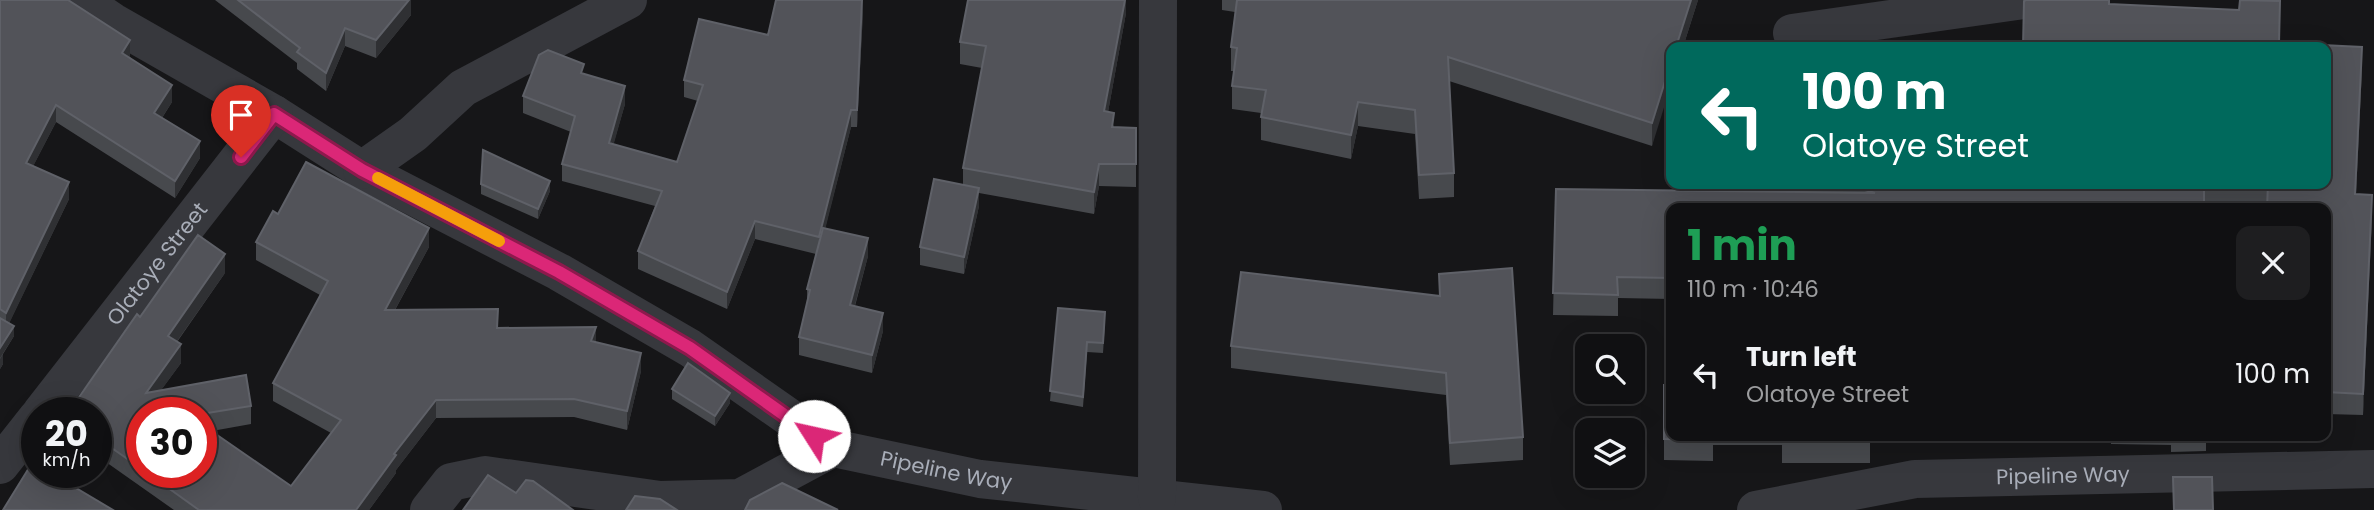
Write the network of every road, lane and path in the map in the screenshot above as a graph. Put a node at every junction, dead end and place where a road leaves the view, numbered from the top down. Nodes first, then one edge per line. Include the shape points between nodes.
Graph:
1 (81, 0) edge
2 (628, 0) edge
3 (1158, 0) edge
4 (2024, 0) edge
5 (1792, 33) dead end
6 (274, 114) junction
7 (362, 170) junction
8 (53, 397) edge
9 (21, 438) edge
10 (832, 449) junction
11 (1, 462) edge
12 (2374, 469) edge
13 (1915, 494) edge
14 (1157, 498) junction
15 (429, 510) edge
16 (1263, 510) edge
17 (1756, 510) edge

1 - 6 street, Pipeline Way
2 - 7 street via 463,88 413,134
3 - 14 street
4 - 5 street
6 - 7 street, Pipeline Way
6 - 8 street, Olatoye Street
7 - 10 street, Pipeline Way via 559,272 690,348
9 - 11 street
10 - 14 street, Pipeline Way via 980,479
10 - 15 street via 740,498 660,500 485,475 451,482
12 - 13 street, Pipeline Way
13 - 17 street, Pipeline Way
14 - 16 street, Pipeline Way

